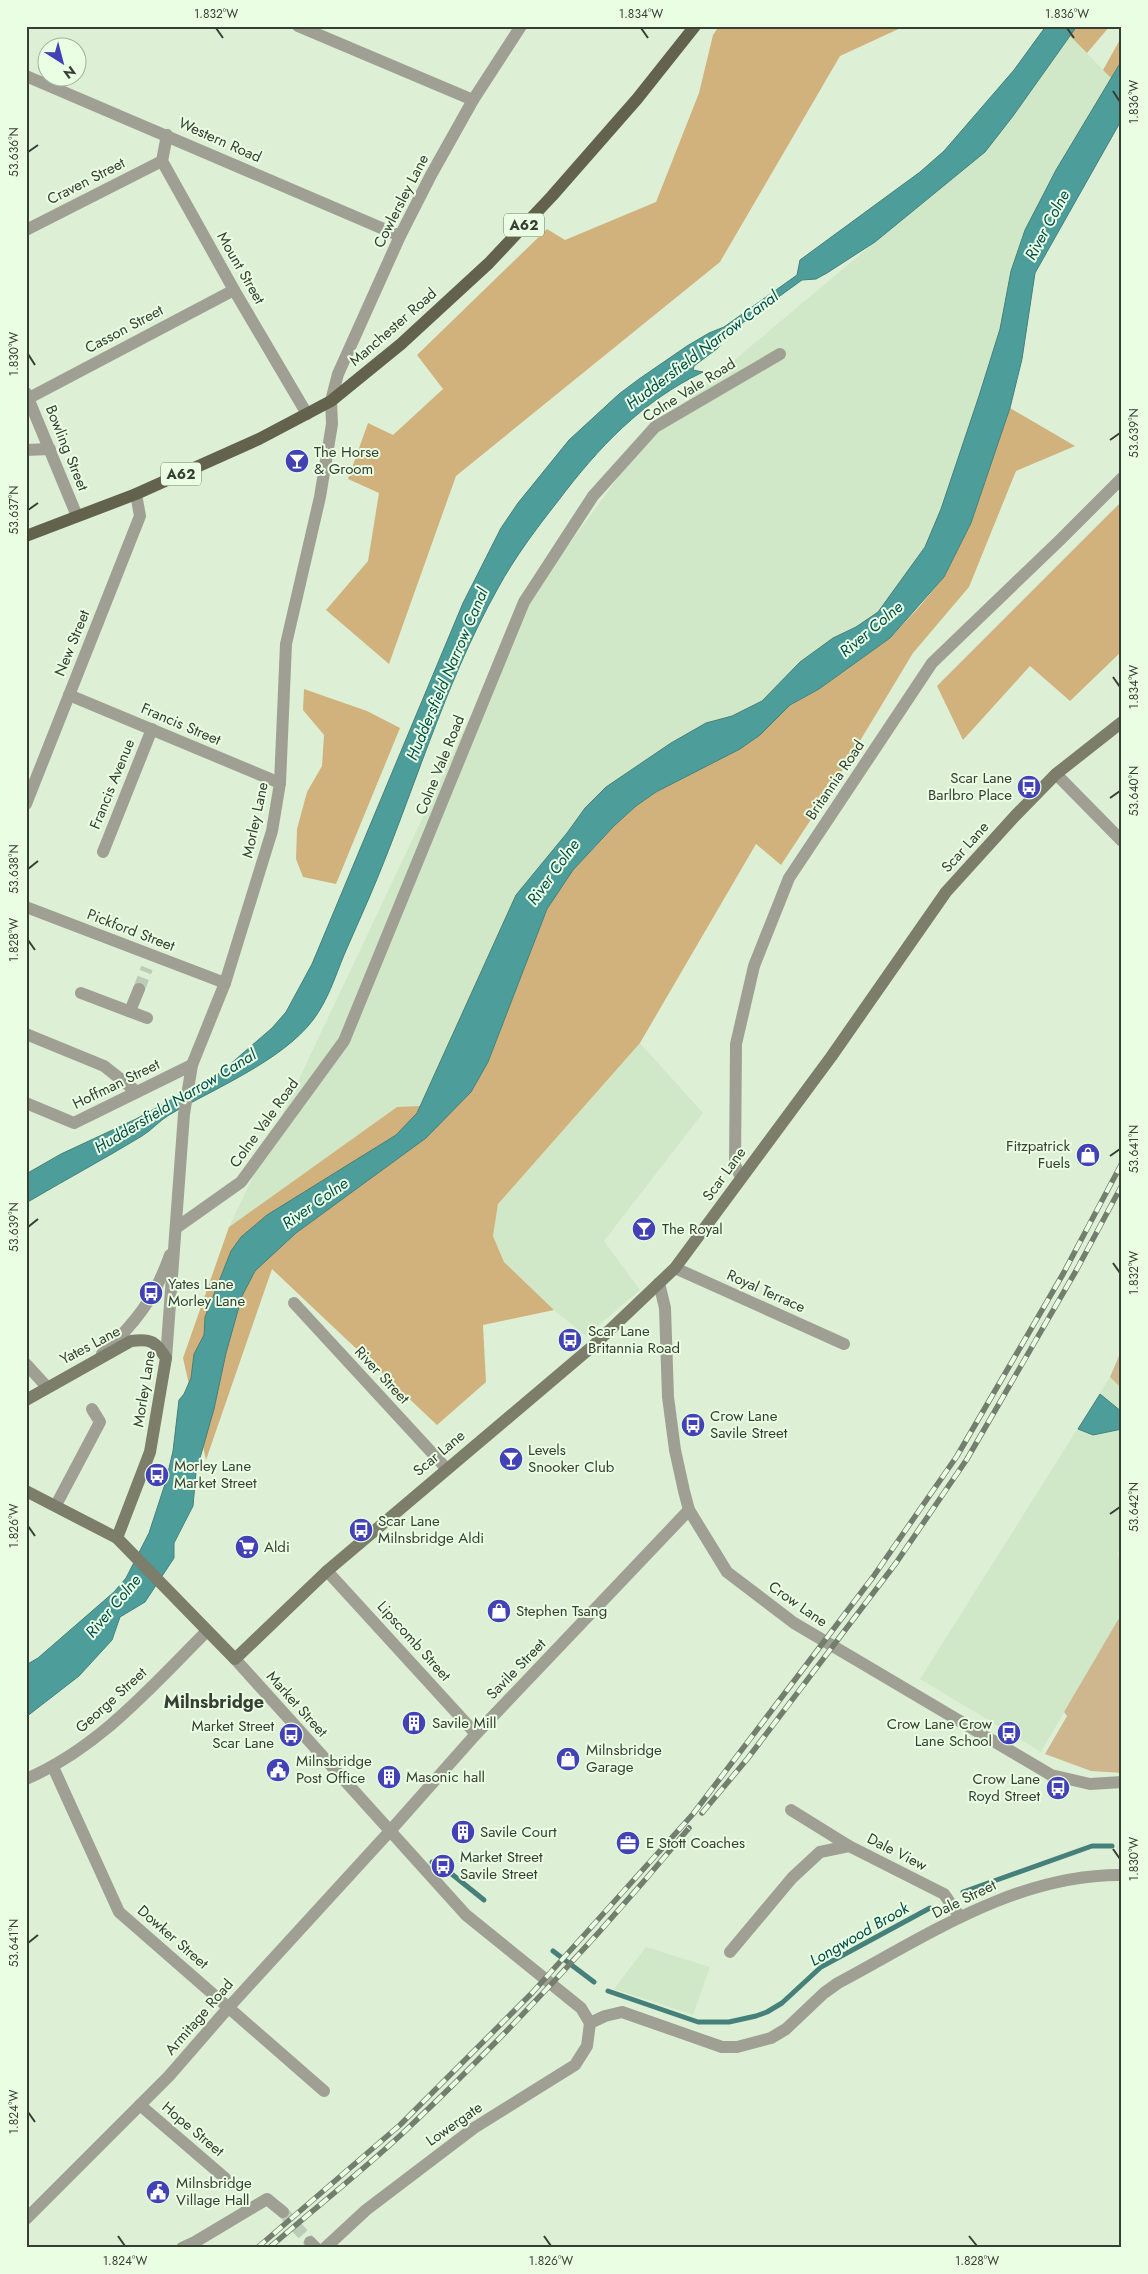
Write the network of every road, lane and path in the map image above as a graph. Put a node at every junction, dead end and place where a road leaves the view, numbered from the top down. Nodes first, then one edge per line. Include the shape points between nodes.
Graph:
1 (298, 26) edge
2 (521, 26) edge
3 (694, 26) edge
4 (26, 76) edge
5 (473, 100) junction
6 (167, 135) junction
7 (162, 161) junction
8 (26, 230) edge
9 (400, 236) junction
10 (234, 290) junction
11 (780, 354) dead end
12 (27, 396) edge
13 (331, 401) junction
14 (307, 414) junction
15 (50, 449) junction
16 (26, 450) edge
17 (1122, 478) edge
18 (136, 494) junction
19 (77, 516) junction
20 (26, 536) edge
21 (69, 695) junction
22 (1122, 722) edge
23 (152, 729) junction
24 (1056, 774) junction
25 (280, 783) junction
26 (26, 804) edge
27 (1122, 841) edge
28 (103, 852) dead end
29 (26, 907) edge
30 (152, 955) junction
31 (148, 968) tunnel mouth
32 (225, 983) junction
33 (139, 989) tunnel mouth
34 (81, 993) dead end
35 (130, 1011) junction
36 (148, 1018) dead end
37 (26, 1034) edge
38 (190, 1071) junction
39 (137, 1092) junction
40 (26, 1103) edge
41 (741, 1177) junction
42 (176, 1233) junction
43 (675, 1268) junction
44 (659, 1283) junction
45 (294, 1303) dead end
46 (844, 1344) dead end
47 (98, 1358) junction
48 (166, 1358) junction
49 (26, 1364) edge
50 (47, 1387) junction
51 (26, 1400) edge
52 (92, 1409) dead end
53 (446, 1468) junction
54 (26, 1491) edge
55 (56, 1505) junction
56 (689, 1510) junction
57 (120, 1541) junction
58 (327, 1571) junction
59 (207, 1631) junction
60 (235, 1659) junction
61 (476, 1734) junction
62 (53, 1767) junction
63 (26, 1779) edge
64 (1122, 1782) edge
65 (791, 1810) dead end
66 (390, 1831) junction
67 (849, 1846) junction
68 (1121, 1872) edge
69 (960, 1917) junction
70 (730, 1952) dead end
71 (229, 2007) junction
72 (590, 2023) junction
73 (324, 2091) dead end
74 (140, 2105) junction
75 (225, 2178) dead end
76 (282, 2212) tunnel mouth
77 (26, 2218) edge
78 (182, 2248) edge
79 (325, 2248) edge

1 - 5 street
2 - 5 street, Cowlersley Lane
3 - 13 main road, Manchester Road / A62 via 637,99 489,263 401,344
4 - 6 street, Western Road
5 - 9 street, Cowlersley Lane
6 - 7 street
6 - 9 street, Western Road
7 - 8 street, Craven Street
7 - 10 street, Mount Street
9 - 13 street, Cowlersley Lane via 338,374
10 - 12 street, Casson Street
10 - 14 street, Mount Street
11 - 42 street, Colne Vale Road via 655,427 593,496 524,602 344,1041 240,1182
12 - 15 street, Bowling Street
13 - 14 main road, Manchester Road / A62
13 - 25 street, Morley Lane via 332,424 320,497 286,644
14 - 18 main road, Manchester Road / A62 via 260,439
15 - 16 street
15 - 19 street, Bowling Street
17 - 41 street, Britannia Road via 932,664 789,878 754,966 736,1044 735,1165
18 - 19 main road, Manchester Road / A62
18 - 21 street, New Street via 140,516
19 - 20 main road, Manchester Road / A62
21 - 23 street, Francis Street
21 - 26 street, New Street
22 - 24 main road, Scar Lane
23 - 25 street, Francis Street
23 - 28 street, Francis Avenue
24 - 27 street
24 - 41 main road, Scar Lane via 946,892 837,1049
25 - 32 street, Morley Lane via 272,831
29 - 30 street, Pickford Street
30 - 31 street
30 - 32 street, Pickford Street
32 - 38 street, Morley Lane
33 - 35 street
34 - 35 street
35 - 36 street
37 - 39 street via 104,1066
38 - 39 street, Hoffman Street
38 - 42 street, Morley Lane
39 - 40 street, Hoffman Street via 74,1123
41 - 43 main road, Scar Lane
42 - 47 street, Morley Lane via 162,1277 145,1308 126,1333
42 - 48 street, Morley Lane
43 - 44 main road, Scar Lane
43 - 46 street, Royal Terrace
44 - 53 main road, Scar Lane via 594,1345
44 - 56 street, Crow Lane via 665,1308 668,1397
45 - 53 street, River Street
47 - 48 main road, Yates Lane via 131,1341 146,1339 157,1345
47 - 50 main road, Yates Lane
48 - 57 main road, Morley Lane via 150,1452
49 - 50 street
50 - 51 main road, Yates Lane
52 - 55 street via 100,1422
53 - 58 main road, Scar Lane
54 - 55 main road, Market Street
55 - 57 main road, Market Street
56 - 61 street, Savile Street
56 - 64 street, Crow Lane via 727,1572 794,1623 1051,1775 1090,1784
57 - 59 main road, Market Street
58 - 60 main road, Scar Lane
58 - 61 street, Lipscomb Street
59 - 60 main road, Market Street
59 - 62 street, George Street via 99,1736
60 - 66 street, Market Street
61 - 66 street, Savile Street
62 - 63 street, George Street
62 - 71 street, Dowker Street via 119,1912
65 - 67 street
66 - 71 street, Armitage Road
66 - 72 street, Market Street via 466,1915 581,2008
67 - 69 street, Dale View via 944,1894
67 - 70 street, Dale View via 820,1852 792,1878
68 - 69 street, Dale Street via 1063,1879 1010,1894
69 - 72 street, Dale Street via 838,1983 786,2028 755,2044 722,2047 622,2012
71 - 73 street, Dowker Street
71 - 74 street, Armitage Road
72 - 79 street, Lowergate via 587,2046 576,2065 474,2128 366,2210
74 - 75 street, Hope Street
74 - 77 street, Armitage Road
76 - 78 street via 267,2200

